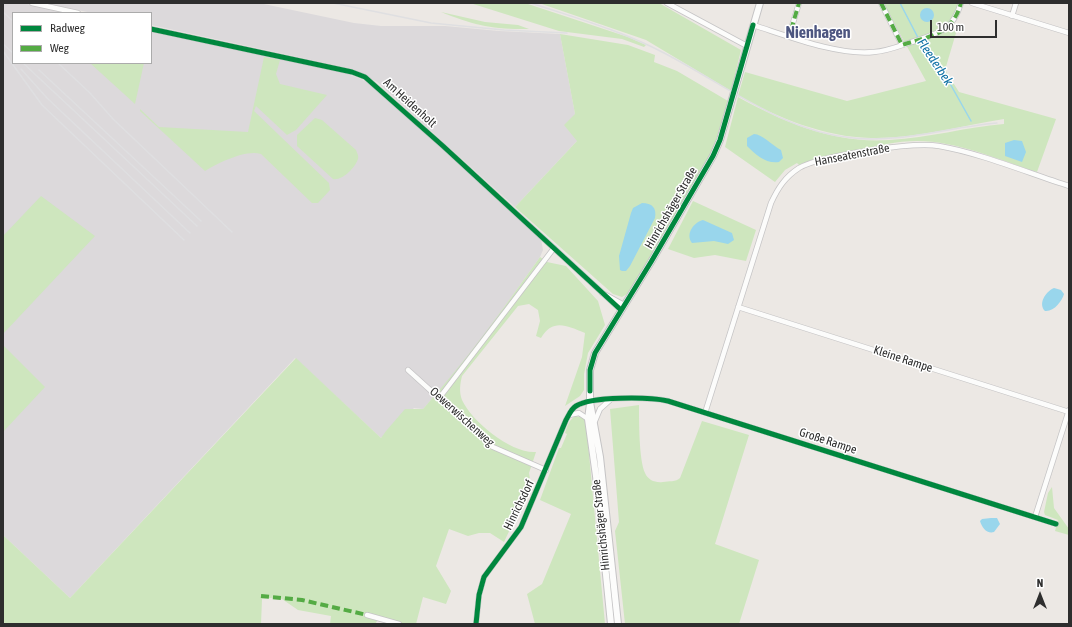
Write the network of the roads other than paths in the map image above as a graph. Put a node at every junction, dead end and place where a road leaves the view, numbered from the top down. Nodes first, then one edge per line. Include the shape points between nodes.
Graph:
1 (32, 3) edge
2 (667, 3) edge
3 (760, 3) edge
4 (799, 3) edge
5 (881, 3) edge
6 (961, 3) edge
7 (972, 3) edge
8 (1016, 3) edge
9 (73, 12) edge
10 (1012, 16) junction
11 (753, 25) junction
12 (152, 29) edge
13 (1069, 34) edge
14 (789, 36) junction
15 (902, 44) junction
16 (747, 46) junction
17 (1069, 186) edge
18 (554, 248) junction
19 (738, 307) junction
20 (622, 308) junction
21 (409, 369) dead end
22 (440, 397) junction
23 (611, 400) junction
24 (590, 402) junction
25 (1069, 411) edge
26 (705, 413) junction
27 (568, 415) junction
28 (588, 419) junction
29 (595, 421) junction
30 (546, 470) junction
31 (1035, 517) junction
32 (1056, 524) dead end
33 (367, 615) dead end
34 (399, 624) edge
35 (476, 624) edge
36 (611, 624) edge
37 (618, 624) edge

1 - 9 street
2 - 16 street
3 - 11 main road, Hinrichshäger Straße
4 - 14 street
5 - 15 street
6 - 15 street via 955,20 945,30
7 - 10 street
8 - 10 street
10 - 13 street
11 - 14 street
11 - 16 main road, Hinrichshäger Straße
12 - 18 street, Am Heidenholt via 352,72 365,77
14 - 15 street via 851,52 874,52
16 - 20 main road, Hinrichshäger Straße via 713,156
17 - 19 street, Hanseatenstraße via 952,149 926,145 894,147 807,164 784,180 775,194
18 - 20 street, Am Heidenholt
18 - 22 street
19 - 25 street, Kleine Rampe
19 - 26 street, Hanseatenstraße
20 - 24 main road, Hinrichshäger Straße via 593,358 589,376
21 - 22 street, Oewerwischenweg
22 - 30 street, Oewerwischenweg via 493,447
23 - 24 street, Große Rampe
23 - 26 street, Große Rampe via 656,398
23 - 29 street via 600,409
24 - 27 street via 578,405
24 - 28 main road, Hinrichshäger Straße
24 - 29 main road, Hinrichshäger Straße
25 - 31 street
26 - 31 street, Große Rampe
27 - 28 street via 579,413
27 - 30 street, Hinrichsdorf
28 - 36 main road, Hinrichshäger Straße
29 - 37 main road, Hinrichshäger Straße
30 - 35 street, Hinrichsdorf via 521,527 484,577
31 - 32 street, Große Rampe
33 - 34 street

